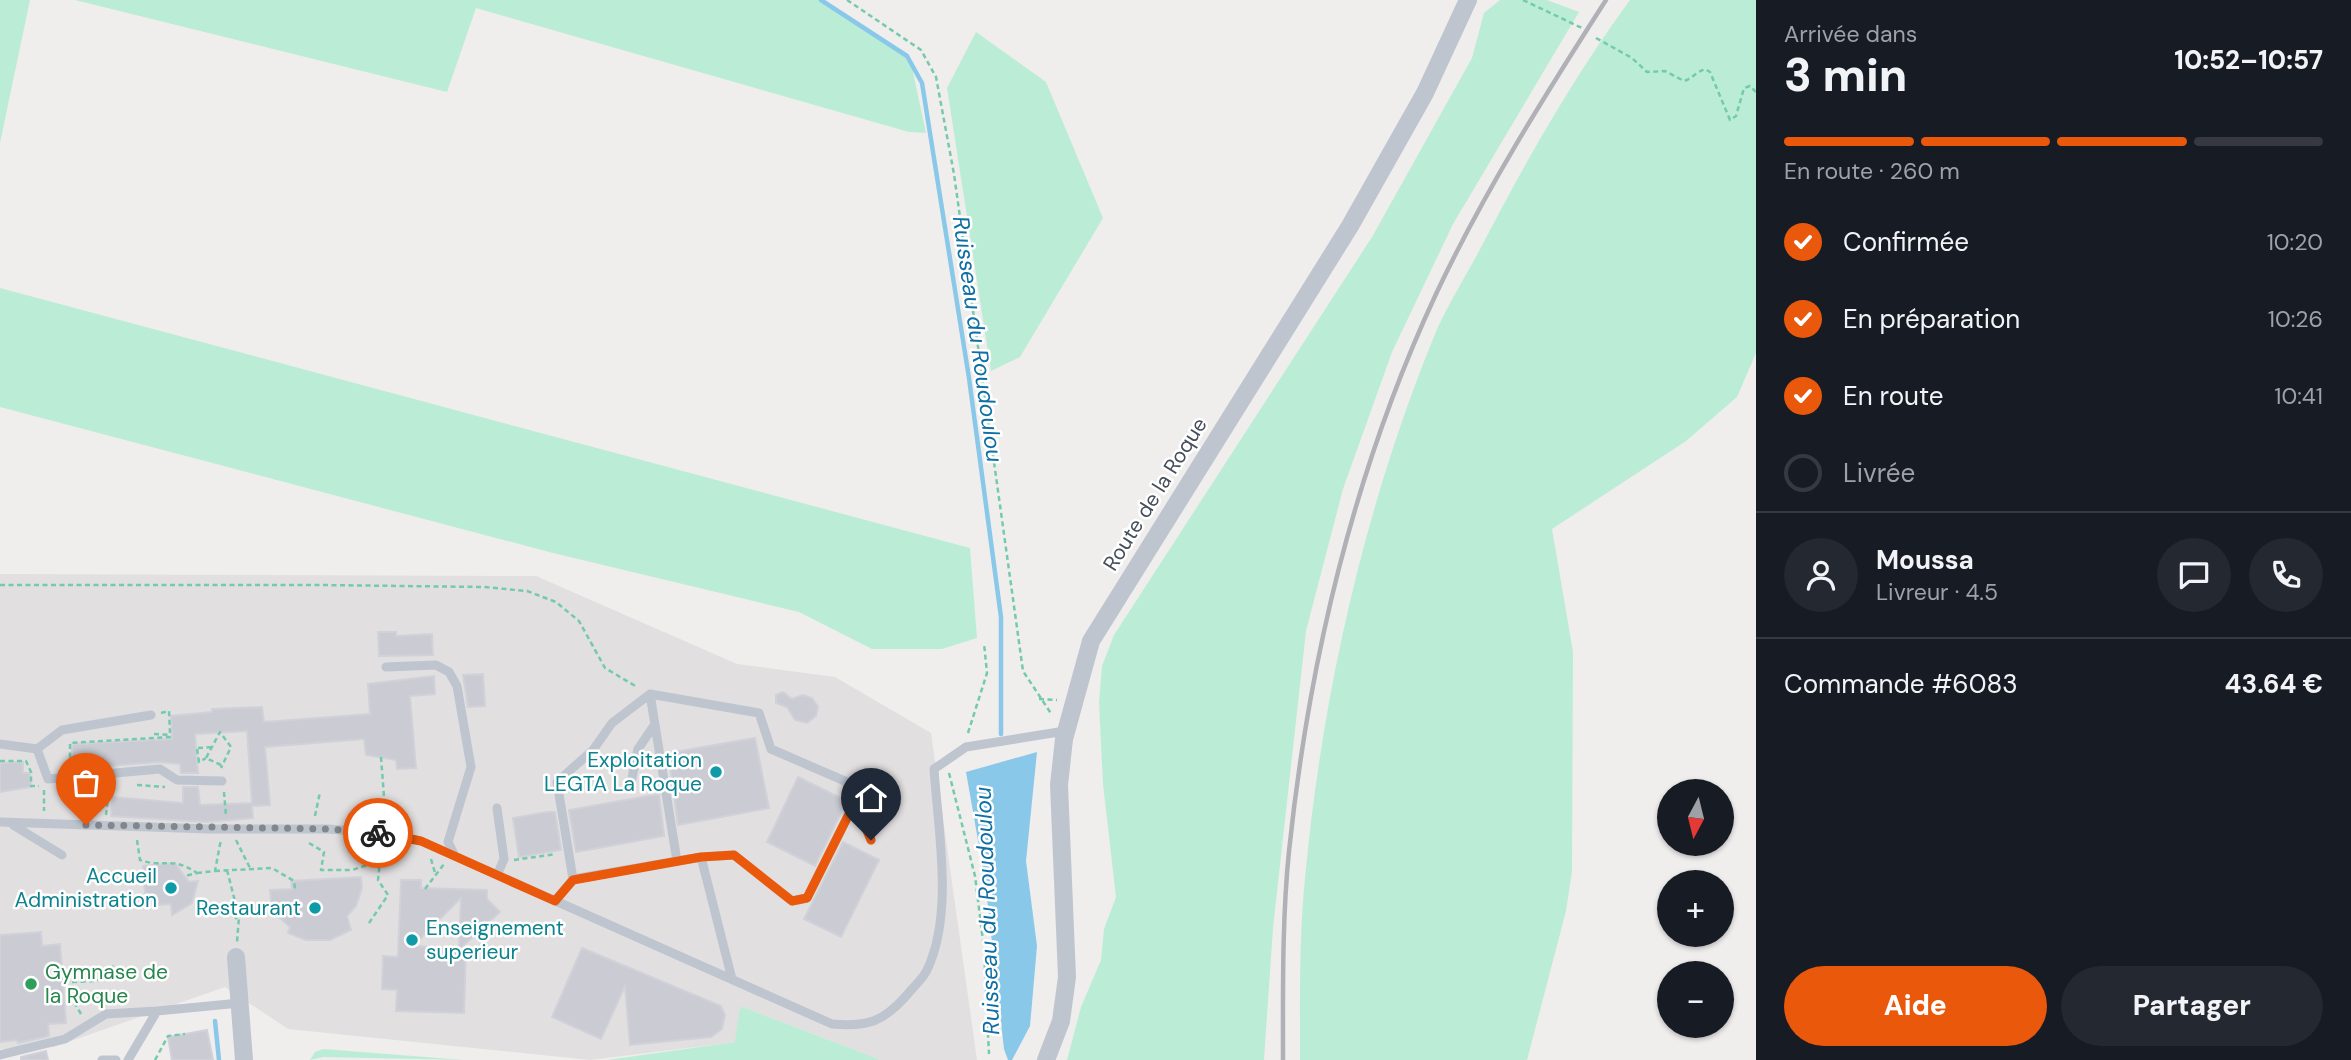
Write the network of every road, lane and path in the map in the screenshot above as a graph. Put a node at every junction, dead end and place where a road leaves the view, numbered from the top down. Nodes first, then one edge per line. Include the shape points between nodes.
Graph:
1 (847, 0) edge
2 (1468, 0) edge
3 (1523, 0) edge
4 (1582, 28) dead end
5 (1597, 38) dead end
6 (1756, 92) edge
7 (0, 586) edge
8 (984, 643) dead end
9 (386, 667) dead end
10 (650, 694) junction
11 (1039, 699) dead end
12 (169, 711) dead end
13 (151, 715) dead end
14 (655, 724) junction
15 (1065, 731) junction
16 (154, 734) dead end
17 (171, 736) junction
18 (0, 744) edge
19 (212, 747) junction
20 (966, 747) junction
21 (37, 749) junction
22 (381, 757) dead end
23 (206, 758) junction
24 (946, 759) junction
25 (0, 761) edge
26 (221, 765) junction
27 (68, 767) dead end
28 (222, 781) junction
29 (631, 783) dead end
30 (32, 786) dead end
31 (44, 792) dead end
32 (320, 792) dead end
33 (107, 797) dead end
34 (384, 797) dead end
35 (855, 802) junction
36 (225, 807) dead end
37 (497, 808) dead end
38 (44, 810) dead end
39 (106, 816) dead end
40 (315, 816) dead end
41 (0, 822) edge
42 (12, 824) junction
43 (138, 826) junction
44 (300, 828) junction
45 (393, 834) junction
46 (871, 840) dead end
47 (243, 851) dead end
48 (219, 853) dead end
49 (556, 854) dead end
50 (62, 855) dead end
51 (454, 855) junction
52 (701, 857) junction
53 (380, 860) junction
54 (520, 860) dead end
55 (677, 861) junction
56 (250, 868) junction
57 (227, 870) junction
58 (352, 870) junction
59 (215, 871) junction
60 (197, 873) junction
61 (498, 873) junction
62 (185, 876) dead end
63 (354, 877) dead end
64 (573, 880) junction
65 (295, 886) dead end
66 (425, 890) dead end
67 (555, 901) junction
68 (231, 907) dead end
69 (237, 920) junction
70 (369, 923) dead end
71 (238, 932) dead end
72 (236, 957) dead end
73 (117, 964) dead end
74 (732, 979) junction
75 (240, 1003) junction
76 (157, 1011) junction
77 (88, 1025) junction
78 (185, 1034) dead end
79 (989, 1054) dead end
80 (0, 1055) edge
81 (102, 1060) edge
82 (116, 1060) edge
83 (128, 1060) edge
84 (155, 1060) edge
85 (244, 1060) edge
86 (1046, 1060) edge

1 - 11 path via 921,50 936,77 954,174 1023,671
2 - 15 street, Route de la Roque via 1425,93 1350,226 1091,641
3 - 4 path
5 - 6 path via 1647,72 1665,71 1684,81 1705,69 1710,72 1730,120 1737,116 1745,88 1750,86
7 - 10 path via 375,586 527,591 556,602 579,621 606,668
8 - 20 path via 988,673
9 - 51 lane via 436,665 449,672 457,686 471,766 448,842
10 - 14 lane
10 - 35 lane via 759,713 771,749 847,782
10 - 64 lane via 612,723 593,750 557,782
12 - 17 path
13 - 21 lane via 62,730
14 - 29 lane via 638,749
14 - 55 lane
15 - 20 lane
15 - 86 street, Route de la Roque via 1059,785 1067,977 1060,1021
16 - 17 path
17 - 27 path via 70,743
18 - 21 lane
19 - 23 path
19 - 23 path via 197,749 199,762
19 - 26 path via 220,732 231,747
20 - 24 lane
21 - 28 lane via 48,779 160,769 177,780
22 - 34 path
23 - 26 path
24 - 74 lane via 934,769 942,889 940,931 927,971 890,1014 860,1026 832,1024
24 - 79 path via 975,876
25 - 30 path via 26,761
26 - 28 path
28 - 36 path
31 - 38 path
32 - 40 path
33 - 39 path
35 - 46 lane
35 - 52 lane via 807,898 792,901 734,855
37 - 61 lane via 504,859
41 - 42 lane
42 - 43 lane
42 - 50 lane
43 - 44 lane
43 - 60 path via 140,860 180,862
44 - 45 lane
44 - 58 path via 307,842 324,852 321,870
45 - 51 lane
45 - 53 path
47 - 56 path
48 - 59 path
49 - 54 path
51 - 61 lane
51 - 66 path
52 - 55 lane
52 - 74 lane
53 - 58 path
53 - 70 path via 378,880 388,895
55 - 64 lane
56 - 57 path
56 - 65 path via 272,868
57 - 59 path
57 - 69 path
58 - 63 path
59 - 60 path
60 - 62 path
61 - 67 lane
64 - 67 lane
67 - 74 lane
68 - 69 path
69 - 71 path
72 - 75 street
73 - 77 path via 97,981 72,982 74,1002
75 - 76 lane
75 - 85 street
76 - 77 lane via 106,1014
76 - 83 lane
77 - 80 lane via 65,1040
78 - 84 path via 168,1036
81 - 82 lane

